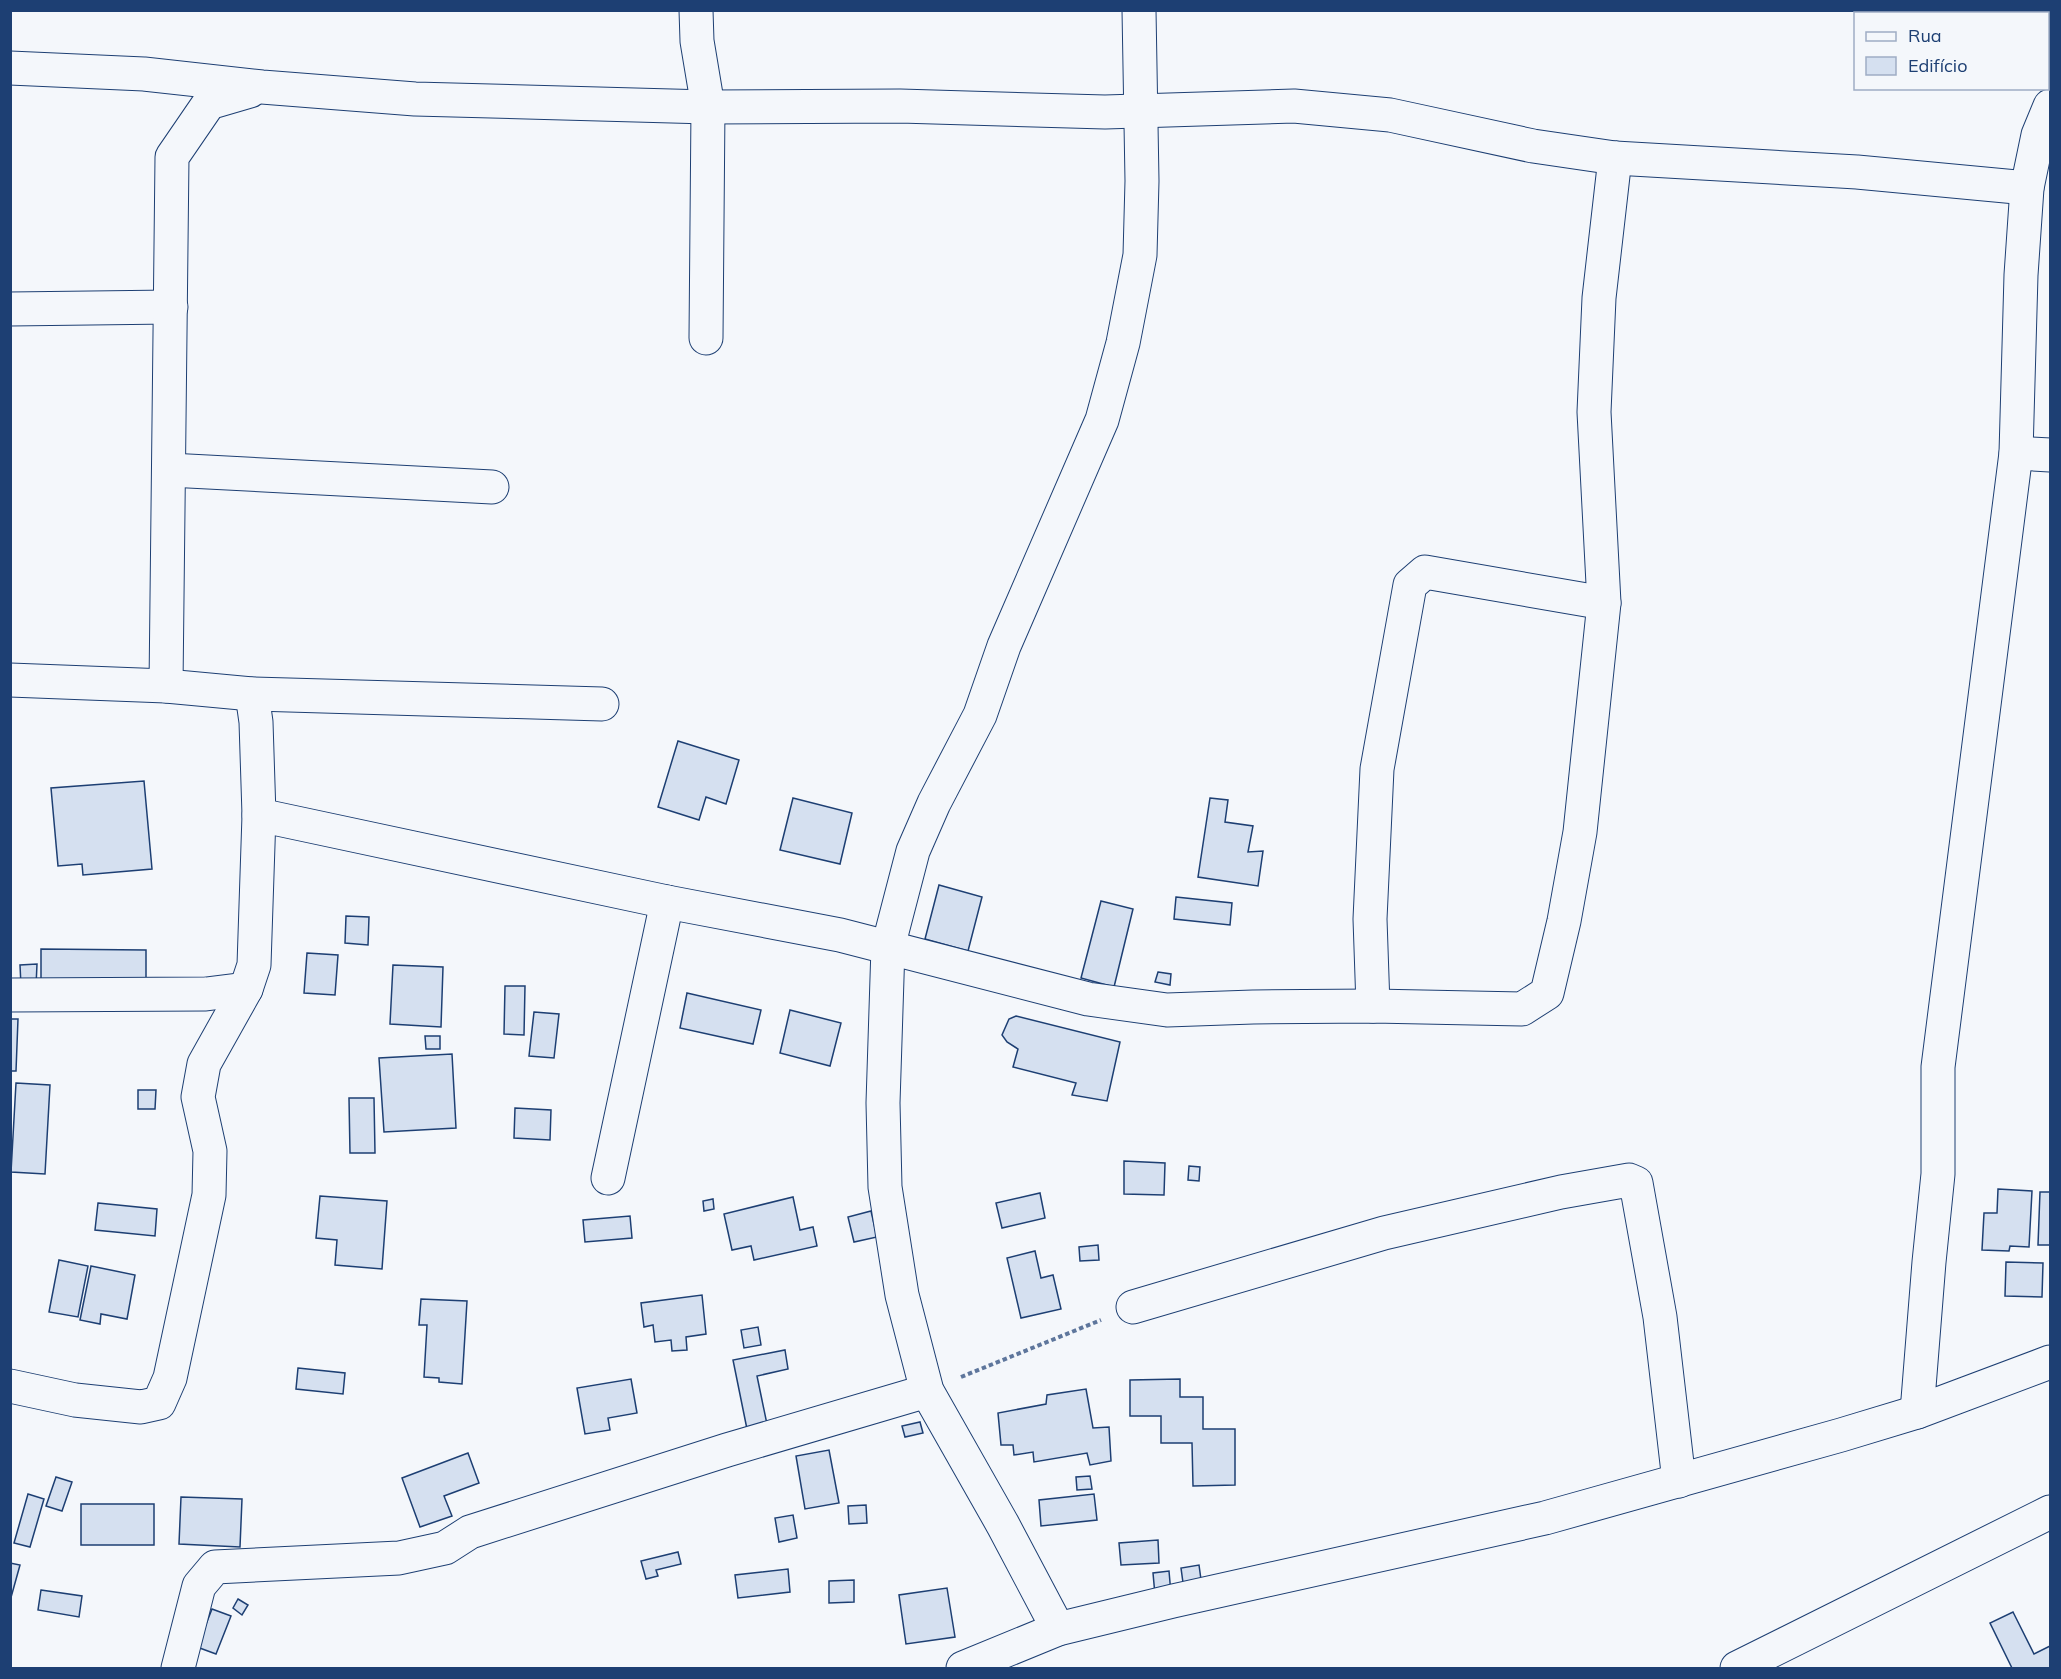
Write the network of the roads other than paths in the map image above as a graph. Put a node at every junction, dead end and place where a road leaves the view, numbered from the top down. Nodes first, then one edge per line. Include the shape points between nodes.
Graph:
1 (696, 10) edge
2 (1139, 10) edge
3 (10, 68) edge
4 (262, 87) junction
5 (2050, 106) edge
6 (708, 107) junction
7 (1141, 110) junction
8 (1616, 158) junction
9 (2027, 188) junction
10 (171, 307) junction
11 (10, 309) edge
12 (706, 338) dead end
13 (2016, 453) junction
14 (2050, 455) edge
15 (169, 470) junction
16 (492, 487) dead end
17 (1604, 603) junction
18 (10, 680) edge
19 (166, 686) junction
20 (252, 694) junction
21 (602, 704) dead end
22 (259, 815) junction
23 (668, 902) junction
24 (888, 947) junction
25 (246, 989) junction
26 (10, 995) edge
27 (1373, 1006) junction
28 (608, 1178) dead end
29 (1133, 1307) road end
30 (2050, 1362) edge
31 (10, 1386) edge
32 (927, 1391) junction
33 (1917, 1412) junction
34 (1679, 1481) junction
35 (2050, 1512) edge
36 (1058, 1629) junction
37 (178, 1668) edge
38 (963, 1668) edge
39 (1737, 1668) edge

1 - 6 street
2 - 7 street
3 - 4 street via 144,74
4 - 6 street via 415,99
4 - 10 street via 209,103 172,157
5 - 9 street via 2038,135
6 - 7 street
6 - 12 street
7 - 8 street via 1294,106 1390,116 1533,146
7 - 24 street via 1140,255 1102,420 1008,636 980,715 913,851
8 - 9 street via 1857,172
8 - 17 street via 1599,298 1594,412
9 - 13 street
10 - 11 street
10 - 15 street
13 - 14 street
13 - 33 street via 1938,1067 1938,1174
15 - 16 street
15 - 19 street
17 - 27 street via 1580,832 1547,993 1522,1009
17 - 27 street via 1425,572 1410,585 1377,769 1370,919
18 - 19 street
19 - 20 street
20 - 21 street
20 - 22 street
22 - 23 street
22 - 25 street via 254,966
23 - 24 street
23 - 28 street
24 - 27 street via 1088,999 1167,1010
24 - 32 street via 883,1103 885,1187 902,1295
25 - 26 street via 206,994
25 - 31 street via 204,1064 198,1097 210,1151 209,1195 170,1378 159,1402 141,1407 75,1400
29 - 34 street via 1384,1233 1629,1180 1636,1183 1660,1317
30 - 33 street
32 - 36 street
32 - 37 street via 470,1532 446,1548 399,1558 215,1567 199,1586
33 - 34 street
34 - 36 street via 1545,1518
35 - 39 street
36 - 38 street

